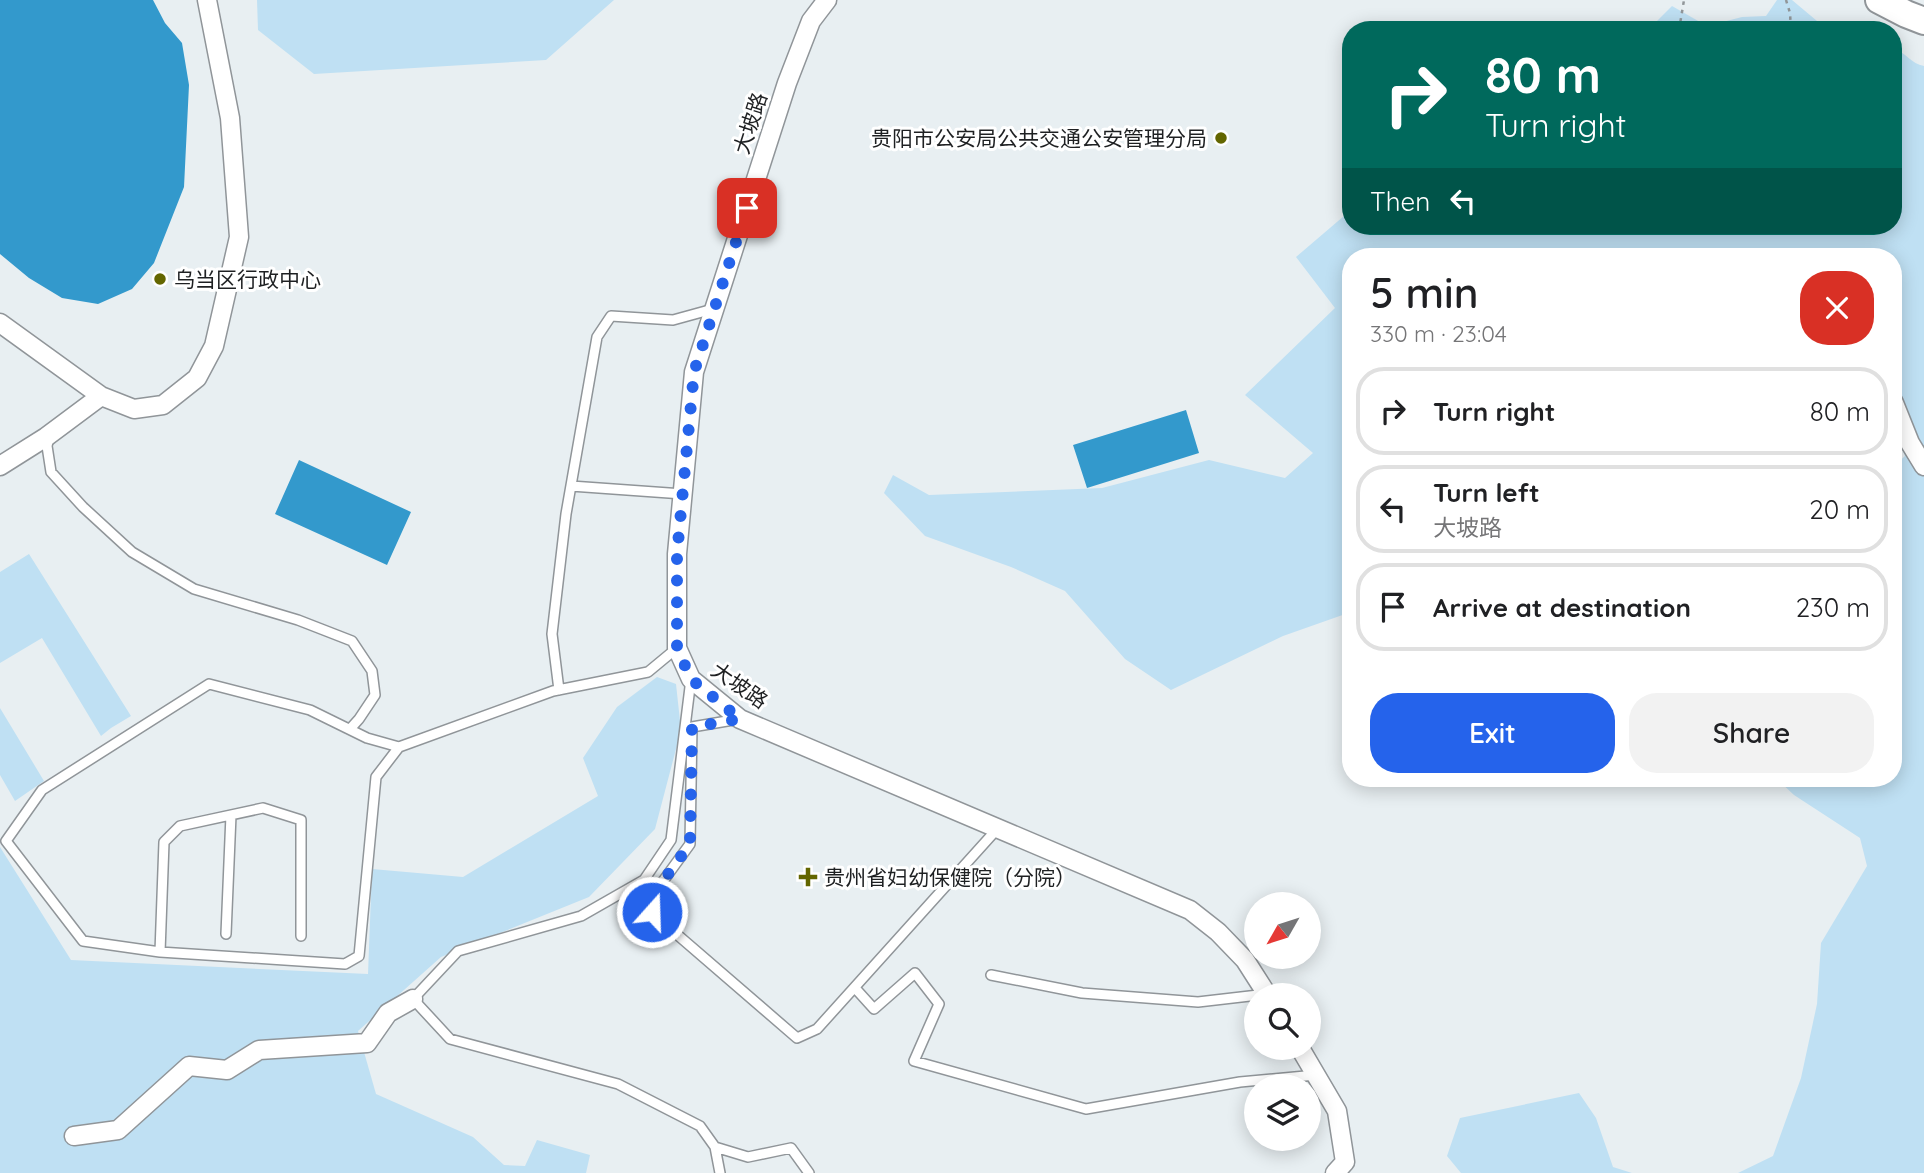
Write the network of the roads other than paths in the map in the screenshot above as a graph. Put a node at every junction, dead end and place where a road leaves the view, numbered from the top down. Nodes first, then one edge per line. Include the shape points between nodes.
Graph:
1 (207, 0) edge
2 (827, 0) edge
3 (1880, 0) edge
4 (1924, 21) edge
5 (715, 308) junction
6 (0, 323) edge
7 (101, 396) junction
8 (1902, 423) edge
9 (50, 434) junction
10 (0, 466) edge
11 (1924, 466) edge
12 (571, 485) junction
13 (682, 494) junction
14 (677, 648) junction
15 (691, 679) junction
16 (559, 690) junction
17 (740, 719) junction
18 (349, 729) junction
19 (399, 747) junction
20 (231, 815) junction
21 (998, 828) junction
22 (226, 934) dead end
23 (301, 936) dead end
24 (160, 952) junction
25 (991, 975) dead end
26 (1259, 983) edge
27 (855, 988) junction
28 (1244, 997) edge
29 (414, 999) junction
30 (1244, 1082) edge
31 (1321, 1084) edge
32 (74, 1136) dead end
33 (715, 1147) junction
34 (720, 1173) edge
35 (809, 1173) edge
36 (1335, 1173) edge

1 - 7 street via 230,118 239,237 214,346 197,378 163,405 134,410
2 - 5 street, 大坡路 via 811,22 787,83
3 - 4 main road
5 - 12 lane via 673,320 611,316 597,337
5 - 13 street, 大坡路 via 694,372
6 - 7 street
7 - 9 street
8 - 11 street
9 - 10 street
9 - 18 lane via 51,472 132,552 194,589 352,641 372,671 375,695
12 - 13 lane
12 - 16 lane via 552,634
13 - 14 street, 大坡路
14 - 15 street, 大坡路
14 - 16 lane via 648,672
15 - 17 street, 大坡路
15 - 29 lane via 671,840 643,880 581,915 458,951
16 - 19 lane
17 - 21 street, 大坡路
17 - 27 lane via 692,727 690,844 653,895 652,912 797,1038 817,1029
18 - 19 lane
18 - 24 lane via 310,710 209,684 42,790 6,841 83,941
19 - 24 lane via 376,777 359,956 345,964
20 - 22 lane
20 - 23 lane via 263,808 300,820
20 - 24 lane via 180,826 163,842
21 - 26 street, 大坡路 via 1190,910 1245,960
21 - 27 lane
25 - 28 lane via 1082,993 1198,1002
27 - 30 lane via 874,1009 915,973 939,1004 914,1061 1086,1109
29 - 32 street via 388,1013 367,1043 259,1050 227,1070 189,1066 118,1129
29 - 33 lane via 450,1039 618,1084 700,1126
31 - 36 street via 1336,1111 1345,1162
33 - 34 lane
33 - 35 lane via 748,1157 791,1148

